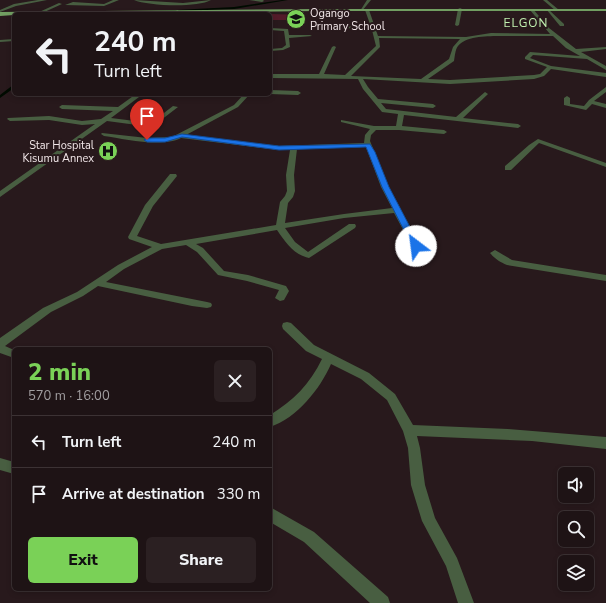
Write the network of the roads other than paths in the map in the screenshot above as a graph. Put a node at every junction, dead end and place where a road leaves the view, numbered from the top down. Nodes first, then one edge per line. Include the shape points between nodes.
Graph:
1 (36, 0) edge
2 (45, 0) edge
3 (117, 0) edge
4 (136, 0) edge
5 (209, 0) edge
6 (251, 0) edge
7 (369, 0) edge
8 (544, 0) edge
9 (154, 1) edge
10 (262, 1) dead end
11 (60, 4) dead end
12 (174, 4) junction
13 (67, 5) dead end
14 (145, 7) dead end
15 (361, 10) junction
16 (460, 10) junction
17 (532, 10) junction
18 (547, 10) junction
19 (557, 10) junction
20 (606, 10) edge
21 (1, 12) edge
22 (12, 12) edge
23 (41, 12) edge
24 (177, 12) edge
25 (254, 12) edge
26 (368, 12) junction
27 (12, 13) edge
28 (357, 15) dead end
29 (456, 25) dead end
30 (562, 25) dead end
31 (272, 26) edge
32 (335, 27) dead end
33 (272, 29) edge
34 (374, 29) junction
35 (276, 30) junction
36 (554, 35) junction
37 (310, 36) dead end
38 (286, 37) junction
39 (377, 37) junction
40 (466, 38) junction
41 (12, 40) edge
42 (0, 41) edge
43 (334, 47) dead end
44 (606, 48) edge
45 (272, 50) edge
46 (573, 51) junction
47 (589, 58) junction
48 (606, 68) edge
49 (548, 69) junction
50 (606, 75) edge
51 (272, 76) edge
52 (321, 76) junction
53 (346, 77) junction
54 (360, 78) junction
55 (422, 81) junction
56 (606, 81) edge
57 (606, 88) edge
58 (272, 92) edge
59 (298, 93) dead end
60 (485, 94) dead end
61 (137, 96) edge
62 (245, 96) edge
63 (567, 98) dead end
64 (376, 101) junction
65 (590, 102) junction
66 (433, 106) dead end
67 (606, 106) edge
68 (62, 107) dead end
69 (175, 107) dead end
70 (120, 109) junction
71 (401, 114) junction
72 (10, 119) dead end
73 (458, 119) junction
74 (105, 120) junction
75 (343, 122) dead end
76 (518, 126) dead end
77 (374, 128) junction
78 (399, 128) junction
79 (444, 132) dead end
80 (104, 134) dead end
81 (182, 136) junction
82 (368, 145) junction
83 (294, 149) junction
84 (606, 165) edge
85 (508, 168) dead end
86 (173, 176) dead end
87 (0, 195) edge
88 (397, 210) junction
89 (352, 226) dead end
90 (280, 227) junction
91 (187, 242) junction
92 (416, 246) dead end
93 (160, 247) junction
94 (495, 253) dead end
95 (606, 278) edge
96 (97, 283) junction
97 (280, 298) dead end
98 (207, 304) dead end
99 (287, 326) dead end
100 (0, 344) edge
101 (0, 349) edge
102 (12, 353) edge
103 (328, 358) junction
104 (272, 421) edge
105 (409, 430) junction
106 (606, 443) edge
107 (0, 464) edge
108 (12, 467) edge
109 (272, 515) edge
110 (382, 603) edge
111 (466, 603) edge

1 - 2 street
1 - 21 street via 15,5
3 - 13 street via 105,5
4 - 9 street
5 - 12 street
6 - 10 street
7 - 15 street
8 - 19 street
9 - 12 street
11 - 23 street
12 - 14 street
15 - 25 main road
15 - 26 main road
16 - 17 main road
16 - 26 main road
16 - 29 street
17 - 18 main road
17 - 36 street
18 - 19 main road
18 - 30 street
19 - 20 main road
21 - 22 main road
21 - 27 street
24 - 25 main road
26 - 28 street
26 - 34 street
31 - 35 street
32 - 34 street
33 - 35 street
34 - 39 street
35 - 38 street via 286,30
36 - 40 street
36 - 46 street
37 - 38 street
38 - 45 street via 288,48
39 - 40 street
39 - 53 street via 376,50
40 - 55 street via 456,46 452,60
41 - 42 street
43 - 52 street
44 - 46 street
46 - 47 street
47 - 48 street
47 - 49 street via 532,54 527,58
49 - 50 street
49 - 55 street via 534,78
49 - 56 street
51 - 52 street
52 - 53 street
53 - 54 street
54 - 55 street
54 - 64 street
57 - 65 street
58 - 59 street
60 - 73 street
61 - 70 street
62 - 81 street via 236,106
63 - 65 street via 567,105 582,108 587,108
64 - 66 street
64 - 71 street via 382,110
65 - 67 street
68 - 70 street
69 - 74 street via 152,126
70 - 74 street
71 - 73 street
71 - 78 street
72 - 74 street via 44,118 82,124
73 - 76 street
74 - 87 street
75 - 77 street
77 - 78 street
77 - 82 street via 368,135
78 - 79 street
80 - 81 street via 152,140 169,140
81 - 83 street
82 - 83 street
82 - 88 street
83 - 90 street via 290,175 291,191 284,202
84 - 85 street via 538,142
86 - 93 street via 149,205 132,237
88 - 90 street
88 - 92 street
89 - 90 street via 309,255 288,240
90 - 91 street
91 - 93 street
91 - 97 street via 200,250 221,273 283,288
93 - 96 street
94 - 95 street via 510,263
96 - 98 street
96 - 100 street via 47,310
99 - 103 street via 310,348
101 - 102 street
103 - 104 street via 320,378 309,393
103 - 105 street via 365,376 380,387 391,397
105 - 106 street via 552,436
105 - 111 street via 414,448 418,485 429,521 452,563
107 - 108 street
109 - 110 street via 309,537

